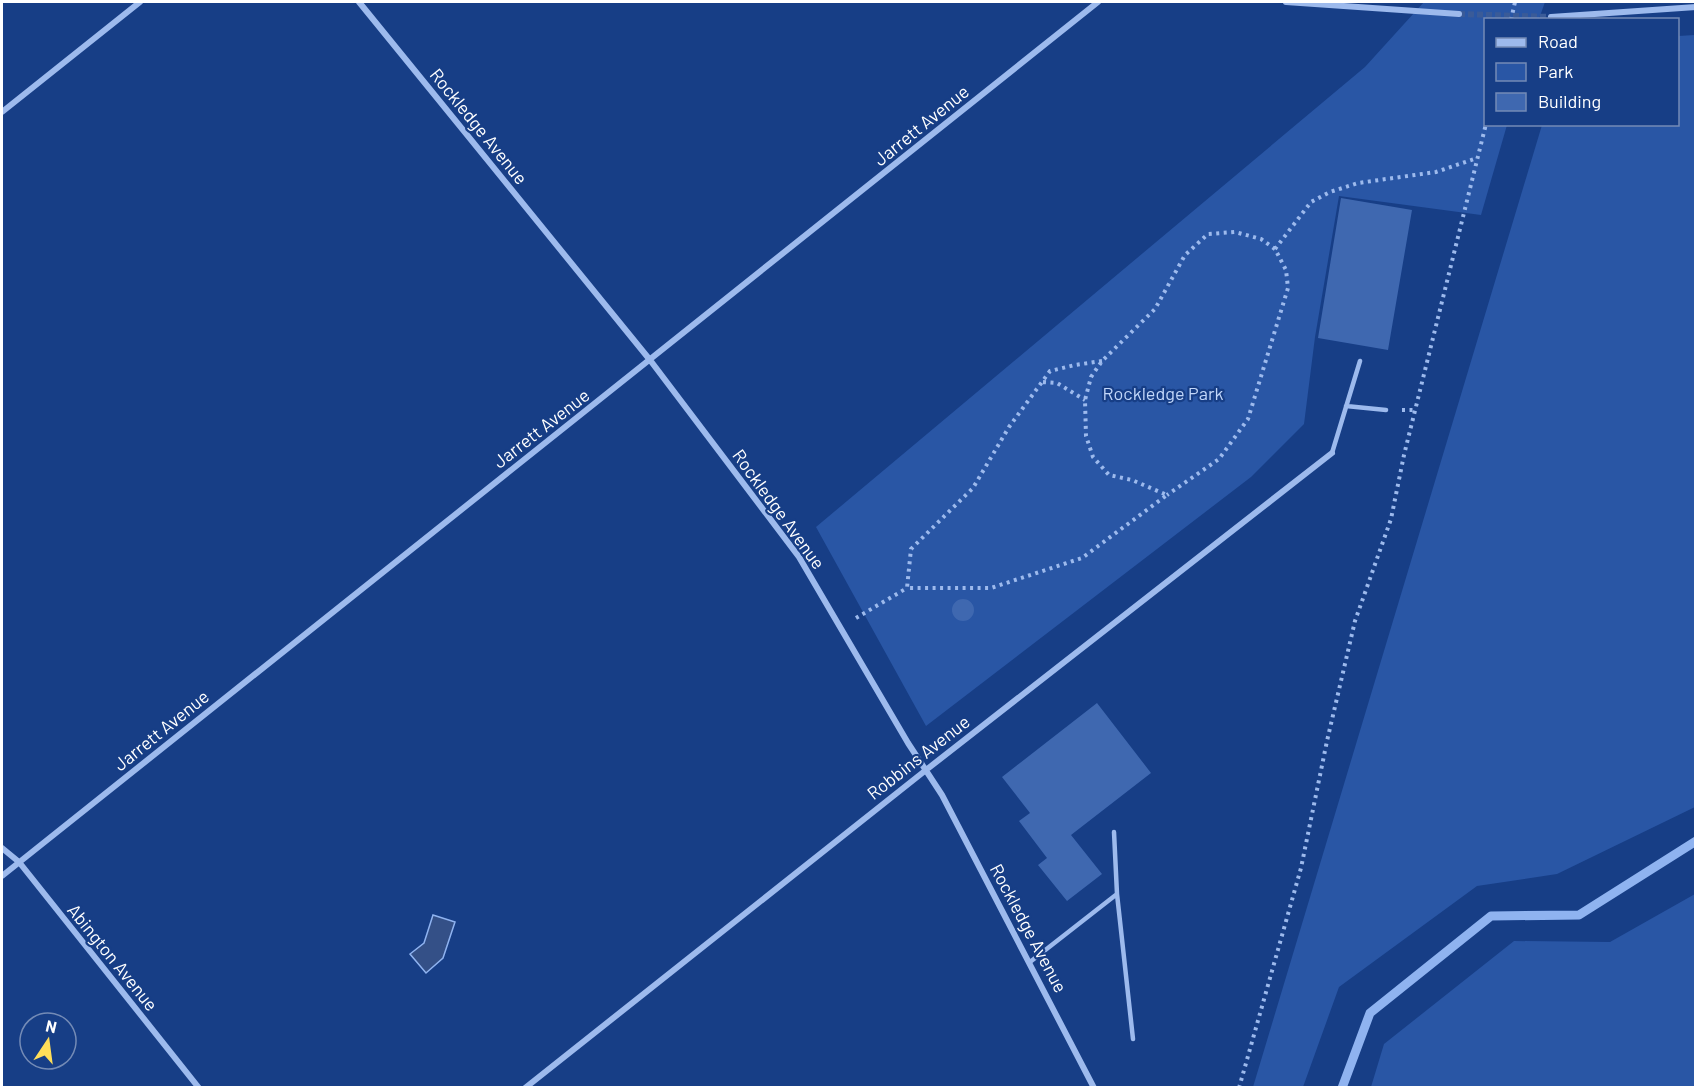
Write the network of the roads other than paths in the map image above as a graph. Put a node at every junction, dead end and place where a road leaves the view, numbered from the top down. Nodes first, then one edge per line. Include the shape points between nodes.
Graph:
1 (140, 2) edge
2 (359, 2) edge
3 (1098, 2) edge
4 (1286, 2) edge
5 (1695, 7) edge
6 (1459, 14) tunnel mouth
7 (1551, 16) dead end
8 (2, 112) edge
9 (650, 360) junction
10 (1360, 361) dead end
11 (1346, 406) junction
12 (1386, 410) dead end
13 (1332, 453) joint
14 (926, 770) junction
15 (1114, 831) dead end
16 (2, 848) edge
17 (19, 862) junction
18 (2, 876) edge
19 (1117, 894) junction
20 (1030, 962) junction
21 (1133, 1039) dead end
22 (199, 1088) edge
23 (525, 1088) edge
24 (1095, 1088) edge

1 - 8 street
2 - 9 street, Rockledge Avenue
3 - 9 street, Jarrett Avenue
4 - 6 street
5 - 7 street
9 - 14 street, Rockledge Avenue via 799,557
9 - 17 street, Jarrett Avenue
10 - 11 lane
11 - 12 lane
11 - 13 lane
13 - 14 street, Robbins Avenue
14 - 20 street, Rockledge Avenue
14 - 23 street, Robbins Avenue
15 - 19 lane
16 - 17 street, Abington Avenue
17 - 18 street, Jarrett Avenue
17 - 22 street, Abington Avenue
19 - 20 lane
19 - 21 lane
20 - 24 street, Rockledge Avenue

